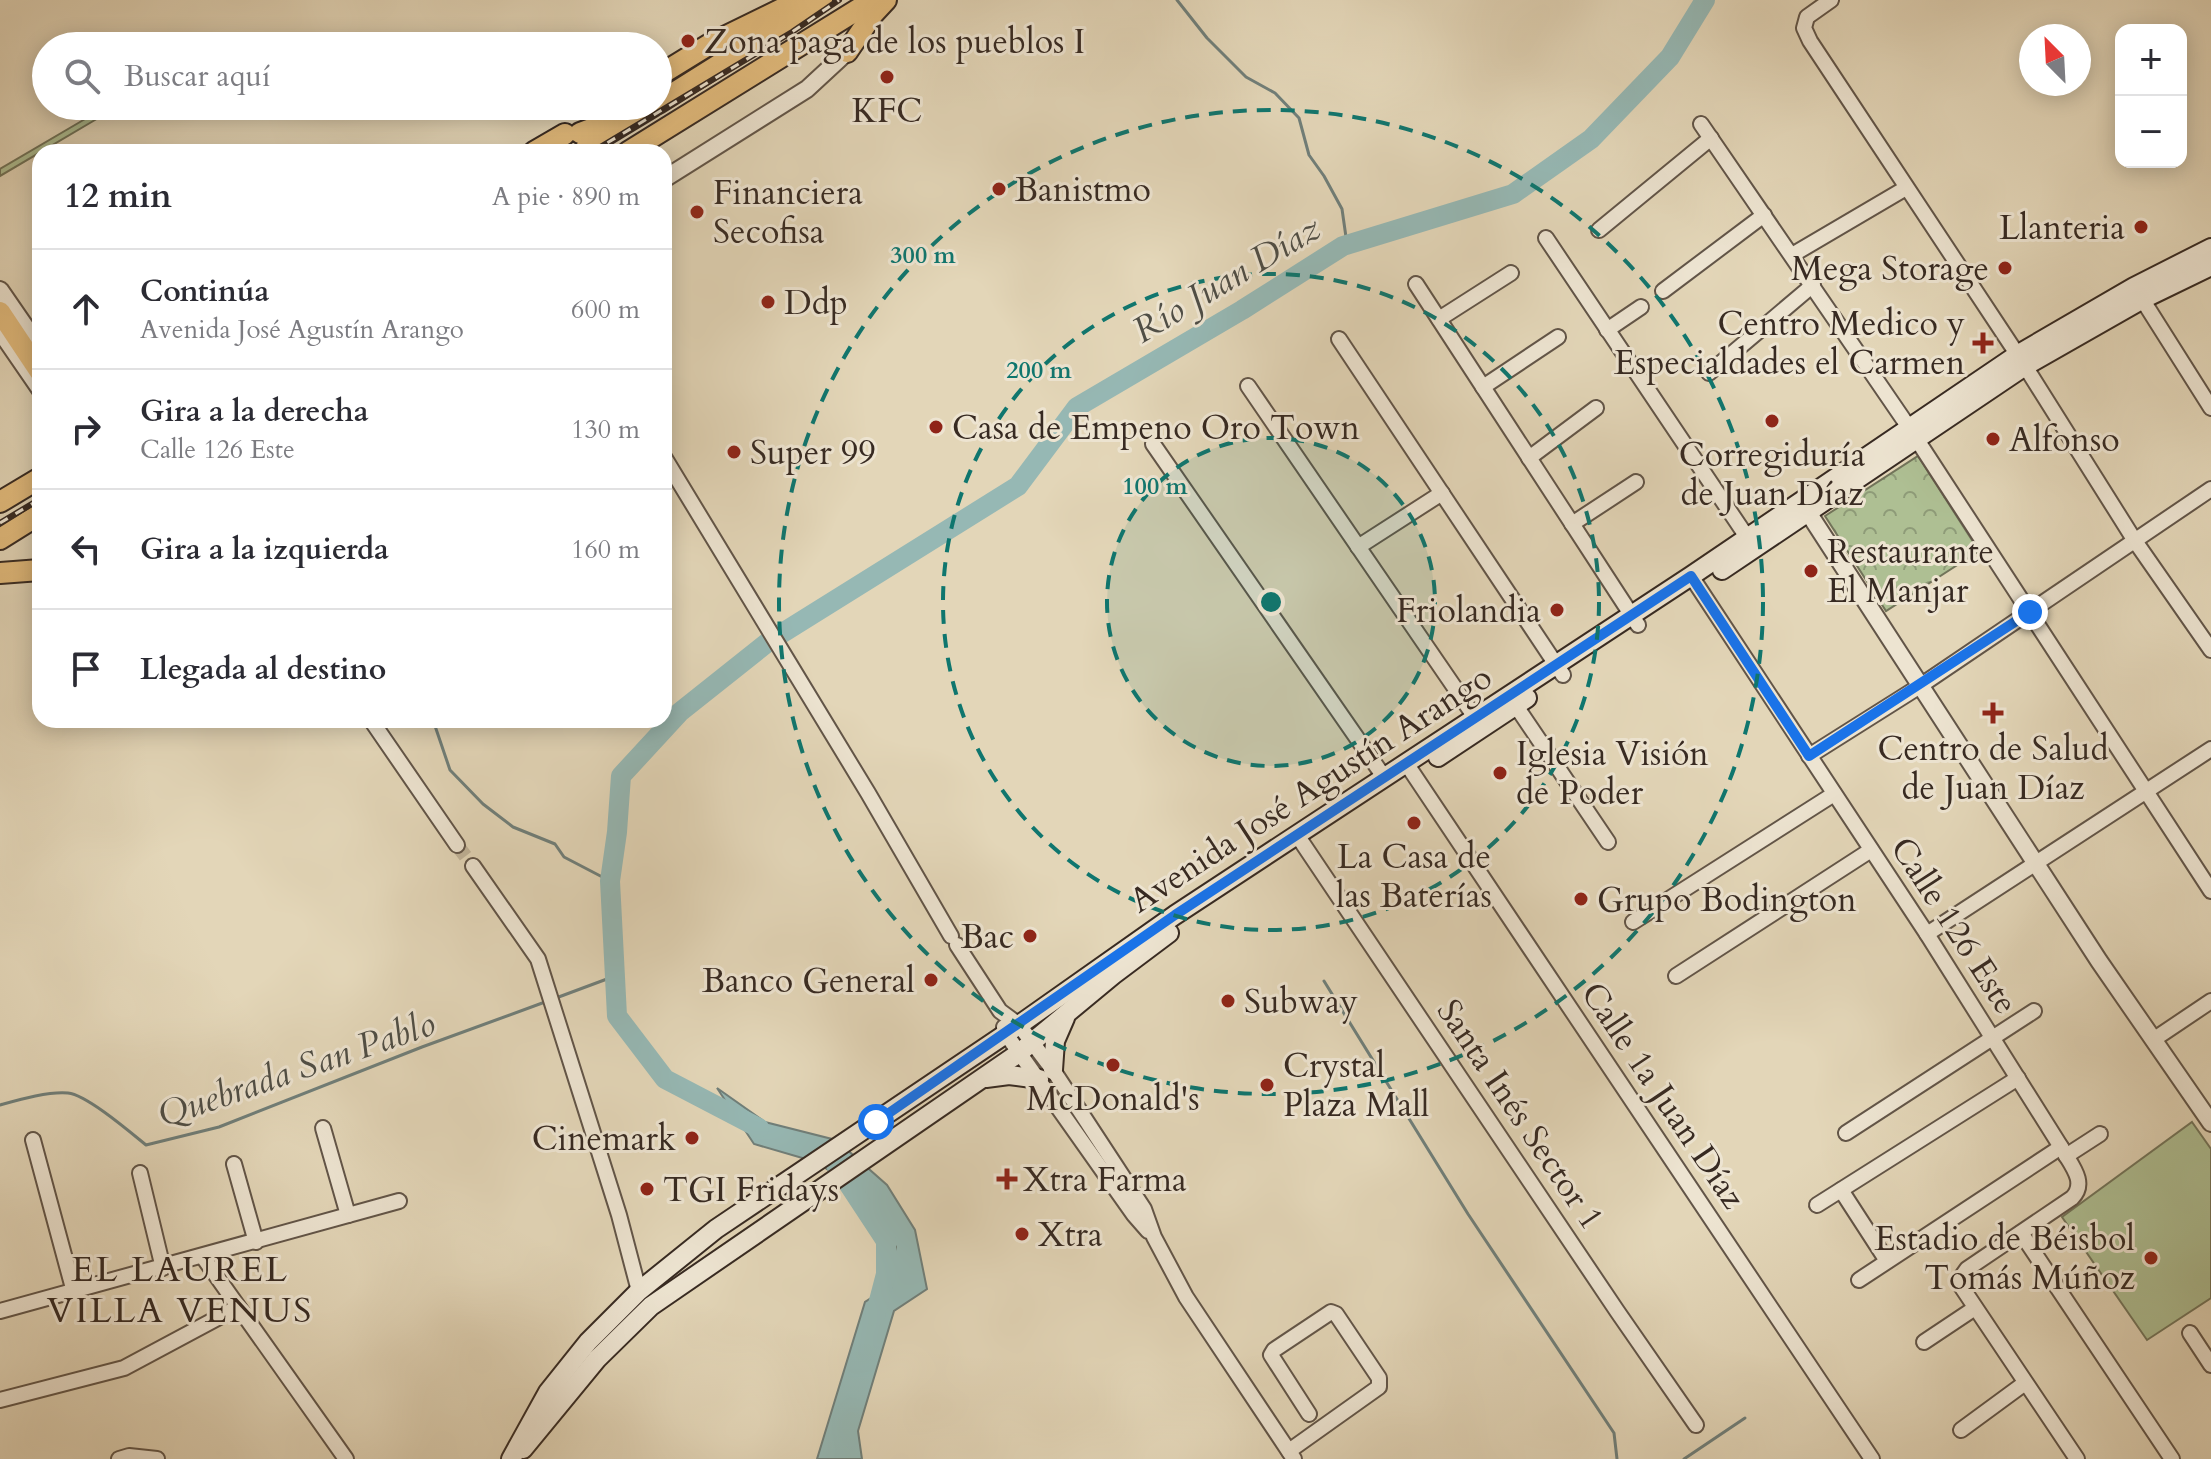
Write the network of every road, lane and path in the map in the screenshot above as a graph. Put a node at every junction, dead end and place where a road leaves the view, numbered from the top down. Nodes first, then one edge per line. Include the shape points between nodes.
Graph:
1 (800, 0) edge
2 (822, 0) edge
3 (873, 0) edge
4 (886, 0) edge
5 (1831, 0) edge
6 (710, 44) junction
7 (847, 52) joint
8 (672, 67) edge
9 (672, 85) edge
10 (672, 94) edge
11 (590, 120) edge
12 (615, 120) edge
13 (1701, 124) dead end
14 (1711, 138) junction
15 (565, 139) edge
16 (641, 144) edge
17 (672, 174) edge
18 (1906, 188) junction
19 (1764, 215) junction
20 (1599, 230) dead end
21 (1546, 238) dead end
22 (2211, 248) edge
23 (1792, 255) junction
24 (2211, 266) edge
25 (1511, 273) dead end
26 (1416, 284) dead end
27 (1813, 285) junction
28 (0, 290) edge
29 (1663, 291) dead end
30 (2139, 293) junction
31 (1641, 307) dead end
32 (0, 312) edge
33 (1439, 319) junction
34 (1607, 330) junction
35 (0, 331) edge
36 (32, 336) edge
37 (1558, 337) dead end
38 (1339, 339) dead end
39 (32, 360) edge
40 (2021, 361) junction
41 (1709, 373) dead end
42 (32, 377) edge
43 (1248, 386) dead end
44 (1483, 387) junction
45 (2211, 407) edge
46 (1596, 408) dead end
47 (1914, 434) junction
48 (1153, 444) dead end
49 (1529, 458) junction
50 (672, 470) edge
51 (1636, 482) dead end
52 (32, 483) edge
53 (2211, 489) edge
54 (1442, 493) junction
55 (0, 502) edge
56 (1805, 507) junction
57 (32, 519) edge
58 (1572, 524) junction
59 (0, 539) edge
60 (2135, 541) junction
61 (1750, 543) junction
62 (1358, 547) junction
63 (32, 571) edge
64 (0, 573) edge
65 (1694, 581) junction
66 (2030, 612) junction
67 (1635, 620) junction
68 (2211, 650) edge
69 (1559, 670) junction
70 (1920, 686) junction
71 (1513, 700) junction
72 (1478, 723) junction
73 (377, 728) edge
74 (2211, 749) edge
75 (1809, 756) junction
76 (1410, 768) junction
77 (1384, 777) junction
78 (2146, 791) junction
79 (1834, 794) junction
80 (1301, 840) junction
81 (1608, 842) dead end
82 (457, 845) tunnel mouth
83 (1871, 850) junction
84 (2037, 863) junction
85 (473, 866) tunnel mouth
86 (2211, 891) edge
87 (1633, 922) dead end
88 (1927, 934) junction
89 (1676, 976) dead end
90 (2211, 1001) edge
91 (2034, 1011) dead end
92 (1066, 1015) junction
93 (1013, 1029) junction
94 (1993, 1038) junction
95 (2153, 1040) junction
96 (1026, 1047) junction
97 (1046, 1074) junction
98 (983, 1078) junction
99 (2018, 1078) junction
100 (2211, 1123) edge
101 (323, 1128) dead end
102 (1846, 1133) dead end
103 (2100, 1134) dead end
104 (33, 1140) dead end
105 (2063, 1152) junction
106 (234, 1164) dead end
107 (140, 1173) dead end
108 (1841, 1190) junction
109 (399, 1201) dead end
110 (1817, 1205) dead end
111 (348, 1215) junction
112 (2021, 1233) junction
113 (256, 1242) junction
114 (203, 1257) junction
115 (1887, 1261) junction
116 (163, 1268) junction
117 (1859, 1280) dead end
118 (679, 1288) junction
119 (639, 1291) junction
120 (74, 1292) junction
121 (238, 1307) junction
122 (1975, 1308) junction
123 (0, 1311) edge
124 (2190, 1333) dead end
125 (622, 1334) junction
126 (1924, 1342) dead end
127 (2211, 1365) edge
128 (2025, 1383) junction
129 (0, 1400) edge
130 (1309, 1414) dead end
131 (1696, 1425) dead end
132 (1961, 1430) dead end
133 (1292, 1455) edge
134 (2075, 1458) edge
135 (119, 1459) edge
136 (157, 1459) edge
137 (346, 1459) edge
138 (512, 1459) edge
139 (1872, 1459) edge
140 (2172, 1459) edge

1 - 6 main road
2 - 10 main road
3 - 16 main road
4 - 7 main road
5 - 18 street via 1807,17 1804,28
6 - 8 main road
6 - 9 main road
7 - 17 street via 807,89
11 - 15 main road
12 - 15 main road
13 - 14 street
14 - 19 street
14 - 20 street
18 - 23 street
18 - 40 street
19 - 23 street
19 - 29 street
21 - 34 street
22 - 30 main road, Avenida José Agustín Arango
23 - 27 street
24 - 30 main road, Avenida José Agustín Arango
25 - 33 street
26 - 33 street
27 - 41 street
27 - 47 street
28 - 36 street
30 - 40 main road, Avenida José Agustín Arango
30 - 45 street
31 - 34 street
32 - 39 main road
33 - 44 street
34 - 61 street
35 - 42 street
37 - 44 street
38 - 54 street
40 - 47 main road, Avenida José Agustín Arango
40 - 60 street
43 - 62 street
44 - 49 street
46 - 49 street
47 - 56 main road, Avenida José Agustín Arango
47 - 66 street
48 - 77 street
49 - 58 street
50 - 93 street via 954,940
51 - 58 street
52 - 55 main road
53 - 60 street
54 - 62 street
54 - 69 street
56 - 61 main road, Avenida José Agustín Arango
56 - 70 street
57 - 59 main road
58 - 67 street
60 - 66 street
60 - 68 street
61 - 65 main road, Avenida José Agustín Arango
62 - 72 street
63 - 64 main road
65 - 67 main road, Avenida José Agustín Arango
65 - 75 street, Calle 126 Este
66 - 70 street
66 - 78 street
67 - 69 main road, Avenida José Agustín Arango
69 - 71 main road, Avenida José Agustín Arango
70 - 75 street
70 - 84 street
71 - 72 main road, Avenida José Agustín Arango
71 - 81 street
72 - 76 main road, Avenida José Agustín Arango
73 - 82 street
74 - 78 street
75 - 79 street, Calle 126 Este
76 - 77 main road, Avenida José Agustín Arango
76 - 80 main road, Avenida José Agustín Arango
76 - 139 street, Calle 1a Juan Díaz
77 - 80 main road, Avenida José Agustín Arango
78 - 84 street
78 - 86 street
79 - 83 street, Calle 126 Este
79 - 87 street
80 - 92 main road, Avenida José Agustín Arango via 1113,975
80 - 93 main road, Avenida José Agustín Arango via 1114,956
80 - 131 street, Santa Inés Sector 1
83 - 88 street, Calle 126 Este
83 - 89 street
84 - 88 street
84 - 95 street
85 - 119 street via 538,959
88 - 94 street, Calle 126 Este
90 - 95 street
91 - 94 street
92 - 96 main road, Avenida José Agustín Arango
92 - 97 main road
93 - 96 street
93 - 119 main road, Avenida José Agustín Arango via 686,1251
94 - 99 street, Calle 126 Este
94 - 102 street
95 - 100 street
96 - 97 street
96 - 98 main road, Avenida José Agustín Arango
97 - 98 main road
97 - 133 street via 1144,1209 1186,1297
98 - 118 main road, Avenida José Agustín Arango
99 - 105 street, Calle 126 Este
99 - 108 street
101 - 111 street
103 - 105 street
104 - 120 street
105 - 112 street, Calle 126 Este via 2080,1191
105 - 115 street
106 - 113 street
107 - 116 street
108 - 110 street
108 - 115 street
109 - 111 street
111 - 113 street
112 - 122 street via 1962,1276 1961,1286
112 - 140 street
113 - 114 street
114 - 116 street
114 - 121 street
115 - 117 street
116 - 120 street
118 - 119 main road via 657,1294
118 - 125 main road, Avenida José Agustín Arango
119 - 125 main road
119 - 138 main road, Avenida José Agustín Arango via 556,1381
120 - 123 street
121 - 129 street via 124,1368
121 - 137 street
122 - 126 street
122 - 128 street
124 - 127 street
125 - 138 main road, Avenida José Agustín Arango
128 - 132 street
128 - 134 street
130 - 133 street via 1271,1355 1334,1312 1379,1378 1379,1387
135 - 136 street

